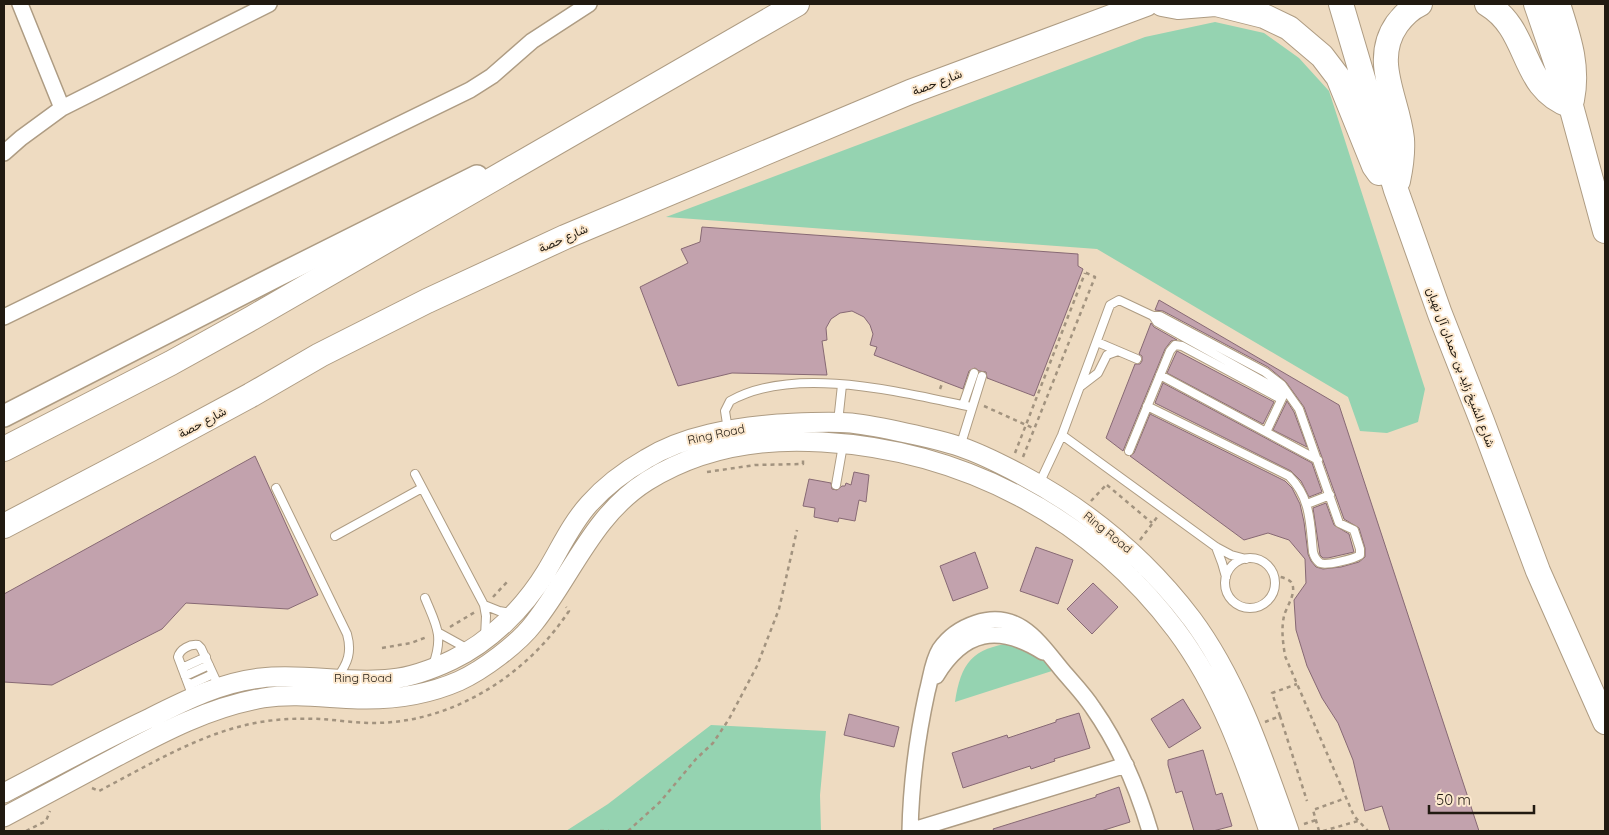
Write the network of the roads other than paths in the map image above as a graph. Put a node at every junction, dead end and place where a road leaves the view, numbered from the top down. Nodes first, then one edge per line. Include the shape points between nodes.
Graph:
1 (20, 4) edge
2 (269, 4) edge
3 (589, 4) edge
4 (797, 4) edge
5 (1146, 4) edge
6 (1162, 4) edge
7 (1216, 4) edge
8 (1341, 4) edge
9 (1357, 4) edge
10 (1420, 4) edge
11 (1487, 4) edge
12 (1524, 4) edge
13 (1536, 4) edge
14 (1558, 4) edge
15 (1547, 39) junction
16 (1358, 57) junction
17 (1571, 106) junction
18 (62, 108) junction
19 (619, 108) junction
20 (4, 153) edge
21 (1396, 190) junction
22 (1605, 231) edge
23 (4, 317) edge
24 (1096, 342) junction
25 (1118, 351) junction
26 (1137, 359) dead end
27 (974, 373) dead end
28 (1160, 375) junction
29 (982, 376) dead end
30 (842, 385) junction
31 (1081, 386) junction
32 (1284, 394) junction
33 (963, 405) junction
34 (1147, 406) junction
35 (972, 407) junction
36 (4, 416) edge
37 (838, 423) junction
38 (728, 430) junction
39 (1266, 432) junction
40 (1062, 435) junction
41 (843, 443) junction
42 (960, 447) junction
43 (4, 449) edge
44 (1129, 451) dead end
45 (1318, 460) junction
46 (415, 474) dead end
47 (1039, 484) junction
48 (836, 485) dead end
49 (276, 488) dead end
50 (422, 488) junction
51 (1330, 495) junction
52 (1307, 504) junction
53 (4, 526) edge
54 (335, 536) dead end
55 (1216, 547) junction
56 (1246, 559) junction
57 (1226, 577) junction
58 (425, 598) dead end
59 (484, 605) junction
60 (514, 613) junction
61 (439, 633) junction
62 (477, 644) junction
63 (208, 661) junction
64 (182, 668) junction
65 (432, 669) junction
66 (185, 676) junction
67 (337, 678) junction
68 (216, 681) junction
69 (191, 691) junction
70 (1605, 722) edge
71 (1126, 765) junction
72 (4, 793) edge
73 (4, 817) edge
74 (910, 831) edge
75 (1150, 831) edge
76 (1269, 831) edge
77 (1289, 831) edge

1 - 18 street
2 - 18 street
3 - 23 street via 532,40 492,76 470,90
4 - 19 main road
5 - 53 main road, شارع حصة via 910,92 565,237 320,355
6 - 7 main road via 1178,7
7 - 21 main road via 1264,16 1289,28 1322,56 1338,77 1374,166
8 - 16 main road, شارع الشيخ زايد بن حمدان آل نهيان
9 - 16 main road
10 - 21 main road via 1402,17 1386,48 1385,64 1402,139 1403,157
11 - 17 main road via 1508,21 1539,84 1558,102
12 - 15 main road
13 - 15 main road
14 - 17 main road via 1576,72
15 - 17 main road
16 - 21 main road, شارع الشيخ زايد بن حمدان آل نهيان
17 - 22 main road
18 - 20 street
19 - 36 main road via 562,128 438,196
19 - 43 main road via 252,318
21 - 70 main road, شارع الشيخ زايد بن حمدان آل نهيان via 1538,571
24 - 25 lane
24 - 31 lane
24 - 32 lane via 1110,305 1119,300 1125,301
25 - 26 lane
25 - 31 lane via 1107,355 1098,374
27 - 33 lane
28 - 32 lane via 1172,348 1179,345
28 - 34 lane
28 - 39 lane
29 - 35 lane
30 - 33 lane via 899,391
30 - 37 lane
30 - 38 lane via 794,384 733,399 726,408
31 - 40 lane
32 - 39 lane
32 - 45 lane via 1299,409
33 - 35 lane
34 - 44 lane
34 - 52 lane via 1289,476
35 - 42 lane
37 - 38 street, Ring Road via 804,422
37 - 42 street, Ring Road via 886,428
38 - 60 street, Ring Road via 683,441 649,457 617,478 589,504 531,594
39 - 45 lane
40 - 47 lane
40 - 55 lane
41 - 48 lane
41 - 73 street, Ring Road via 803,440 721,449 681,462 644,483 612,510 584,546 532,627 492,661 462,680 428,692 393,699 297,695 234,704 202,714 145,741
41 - 76 street, Ring Road via 903,452 997,484 1072,529 1115,563 1148,596 1203,671 1242,753
42 - 47 street, Ring Road
45 - 51 lane
46 - 50 lane
47 - 77 street, Ring Road via 1082,511 1132,550 1188,614 1220,664 1242,708
49 - 67 lane via 350,642 348,660
50 - 54 lane
50 - 59 lane
51 - 52 lane
51 - 52 lane via 1339,523 1354,530 1360,552 1358,557 1326,564 1315,558
55 - 56 lane
55 - 57 lane
56 - 57 lane via 1233,565
56 - 57 lane via 1259,560 1273,575 1274,590 1266,601 1254,608 1234,603 1226,591
58 - 61 lane
59 - 60 lane
59 - 62 lane via 486,616
60 - 62 street, Ring Road
61 - 62 lane
61 - 65 lane
62 - 65 street, Ring Road
63 - 64 lane
63 - 64 lane via 198,645 190,646 179,654
63 - 66 lane
63 - 68 lane
64 - 66 lane
65 - 67 street, Ring Road via 391,679
66 - 69 lane
67 - 68 street, Ring Road via 297,676
68 - 69 street, Ring Road
69 - 72 street, Ring Road
71 - 74 street
71 - 74 street via 1092,707 1052,658 1018,639 1002,635 984,636 955,650 928,689 914,760
71 - 75 street

